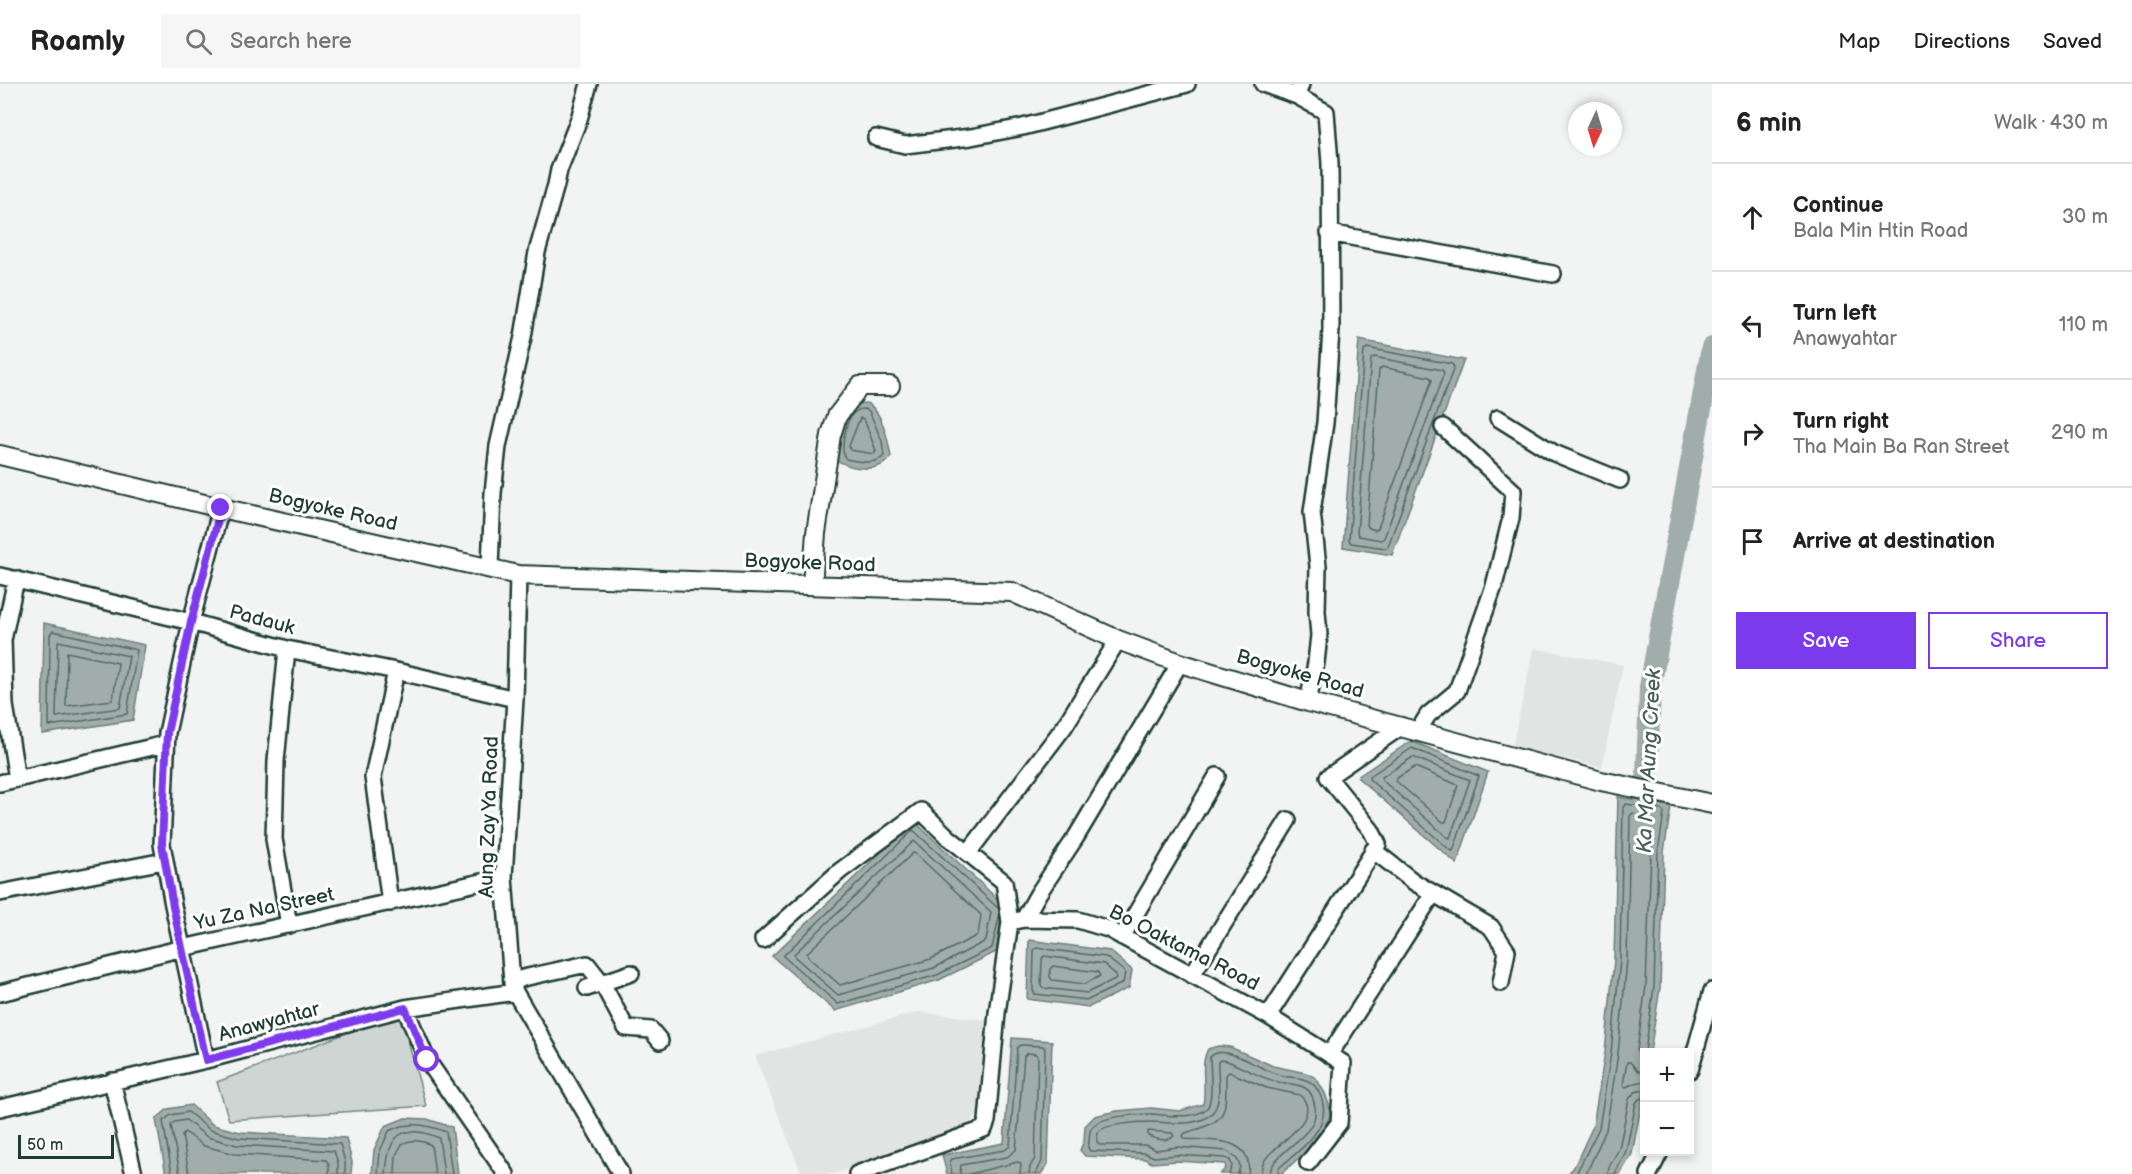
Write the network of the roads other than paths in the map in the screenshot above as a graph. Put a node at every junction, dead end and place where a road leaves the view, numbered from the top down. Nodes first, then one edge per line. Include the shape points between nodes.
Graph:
1 (589, 84) edge
2 (1187, 84) edge
3 (1263, 84) edge
4 (1299, 90) edge
5 (876, 138) dead end
6 (1329, 233) junction
7 (1552, 274) dead end
8 (890, 386) dead end
9 (1498, 418) dead end
10 (1443, 428) dead end
11 (0, 455) edge
12 (1620, 480) dead end
13 (221, 508) junction
14 (490, 568) junction
15 (518, 575) junction
16 (0, 576) edge
17 (16, 579) junction
18 (812, 585) junction
19 (191, 622) junction
20 (1118, 640) junction
21 (287, 649) junction
22 (1180, 663) junction
23 (396, 671) junction
24 (515, 699) junction
25 (1308, 702) junction
26 (1410, 728) junction
27 (165, 744) junction
28 (1217, 776) dead end
29 (17, 779) junction
30 (0, 783) edge
31 (1712, 804) edge
32 (1288, 820) dead end
33 (1373, 850) junction
34 (968, 853) junction
35 (164, 861) junction
36 (504, 877) junction
37 (0, 893) edge
38 (1433, 894) junction
39 (390, 903) junction
40 (1017, 921) junction
41 (289, 925) junction
42 (1122, 937) junction
43 (764, 940) dead end
44 (183, 948) junction
45 (631, 973) dead end
46 (1192, 975) junction
47 (602, 983) junction
48 (1501, 983) dead end
49 (513, 988) junction
50 (587, 988) dead end
51 (1712, 991) edge
52 (0, 993) edge
53 (405, 1008) junction
54 (1268, 1016) junction
55 (1709, 1016) edge
56 (660, 1041) dead end
57 (1330, 1054) junction
58 (1694, 1056) edge
59 (206, 1060) junction
60 (112, 1081) junction
61 (0, 1108) edge
62 (1658, 1156) edge
63 (1308, 1163) dead end
64 (134, 1174) edge
65 (506, 1174) edge
66 (621, 1174) edge
67 (857, 1174) edge
68 (1649, 1174) edge

1 - 14 street via 559,170 537,252 497,453
2 - 5 street via 971,137 905,145
3 - 4 street
4 - 6 street via 1326,112
6 - 7 street
6 - 25 street via 1329,370 1312,512 1319,635
8 - 18 street via 860,387 837,416 816,533
9 - 12 street via 1554,453
10 - 26 street via 1513,491 1511,518 1494,586 1456,691
11 - 13 street, Bogyoke Road
13 - 14 street, Bogyoke Road
13 - 19 street
14 - 15 street, Bogyoke Road
15 - 18 street, Bogyoke Road
15 - 24 street, Aung Zay Ya Road
16 - 17 street, Padauk
17 - 19 street, Padauk
17 - 29 street via 3,640 5,705
18 - 20 street, Bogyoke Road via 1012,592
19 - 21 street, Padauk
19 - 27 street
20 - 22 street, Bogyoke Road
20 - 34 street via 1064,727
21 - 23 street, Padauk
21 - 41 street via 276,761 274,839
22 - 25 street, Bogyoke Road
22 - 40 street via 1076,837
23 - 24 street, Padauk
23 - 39 street via 373,777
24 - 36 street, Aung Zay Ya Road
25 - 26 street, Bogyoke Road
26 - 31 street, Bogyoke Road via 1601,781
26 - 33 street via 1328,777 1371,830 1378,844
27 - 29 street
27 - 35 street
28 - 42 street
29 - 30 street
32 - 46 street
33 - 38 street
33 - 54 street, Bo Oaktama Road
34 - 40 street via 1004,882
34 - 43 street via 921,811 840,871
35 - 37 street
35 - 44 street
36 - 39 street, Yu Za Na Street
36 - 49 street, Aung Zay Ya Road
38 - 48 street via 1482,920 1497,934 1507,951
38 - 57 street
39 - 41 street, Yu Za Na Street
40 - 42 street, Bo Oaktama Road via 1078,920
40 - 67 street via 997,1013 984,1129
41 - 44 street, Yu Za Na Street
42 - 46 street, Bo Oaktama Road
44 - 52 street, Yu Za Na Street
44 - 59 street
45 - 47 street
46 - 54 street, Bo Oaktama Road
47 - 49 street, Anawyahtar via 590,965 585,964 523,978
47 - 50 street
47 - 56 street via 626,1028 651,1030
49 - 53 street, Anawyahtar
49 - 66 street, Aung Zay Ya Road
51 - 55 street
53 - 59 street, Anawyahtar
53 - 65 street via 427,1060
54 - 57 street
55 - 58 street
57 - 63 street via 1343,1062 1339,1123
59 - 60 street, Anawyahtar
60 - 61 street, Anawyahtar
60 - 64 street
62 - 68 street

